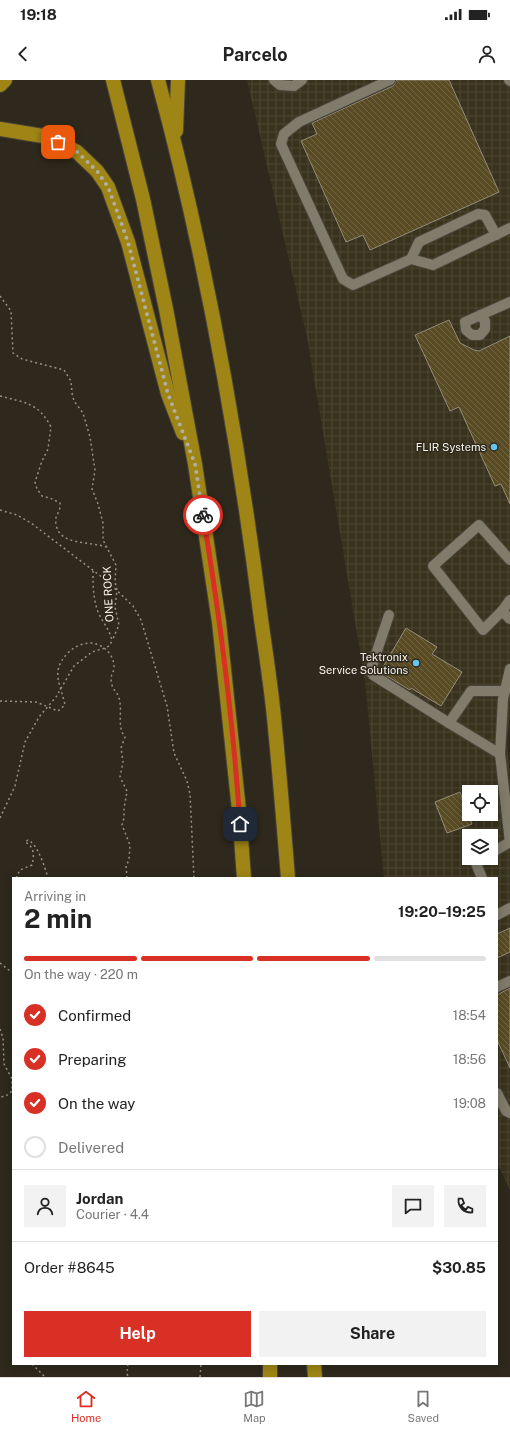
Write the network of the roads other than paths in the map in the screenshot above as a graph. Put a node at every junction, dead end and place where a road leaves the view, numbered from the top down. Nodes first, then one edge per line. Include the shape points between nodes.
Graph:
1 (6, 80) edge
2 (113, 80) edge
3 (158, 80) edge
4 (178, 80) edge
5 (274, 80) edge
6 (302, 80) edge
7 (390, 80) edge
8 (0, 84) edge
9 (0, 129) edge
10 (176, 147) junction
11 (510, 228) edge
12 (496, 235) junction
13 (411, 259) junction
14 (510, 302) edge
15 (480, 316) dead end
16 (195, 464) junction
17 (510, 560) edge
18 (510, 600) edge
19 (502, 611) junction
20 (389, 614) dead end
21 (510, 619) edge
22 (510, 669) edge
23 (505, 690) junction
24 (449, 723) junction
25 (500, 754) junction
26 (510, 843) edge
27 (498, 849) edge
28 (477, 865) edge
29 (244, 877) edge
30 (288, 877) edge
31 (482, 877) edge
32 (510, 908) edge
33 (498, 914) edge
34 (510, 981) edge
35 (498, 987) edge
36 (498, 1095) edge
37 (510, 1113) edge
38 (270, 1365) edge
39 (314, 1365) edge
40 (270, 1377) edge
41 (315, 1377) edge

1 - 8 highway
2 - 16 highway via 143,199
3 - 10 highway
4 - 10 highway
5 - 6 street via 280,85 294,86
7 - 13 street via 299,122 284,134 281,144 343,279 353,285
9 - 16 highway via 49,137 77,152 97,171 108,187 128,242 168,394
10 - 30 highway via 238,449 275,727
11 - 12 street
12 - 13 street via 433,265
12 - 13 street via 485,215 478,214 419,242
14 - 15 street
16 - 29 highway via 221,637
17 - 19 street via 479,525 433,566 483,630
18 - 19 street
19 - 21 street
20 - 24 street via 371,669 373,675
22 - 23 street
23 - 24 street via 471,691
23 - 25 street
24 - 25 street
25 - 26 street
26 - 27 street
28 - 31 street
32 - 33 street
34 - 35 street
36 - 37 street via 506,1111
38 - 40 highway
39 - 41 highway

